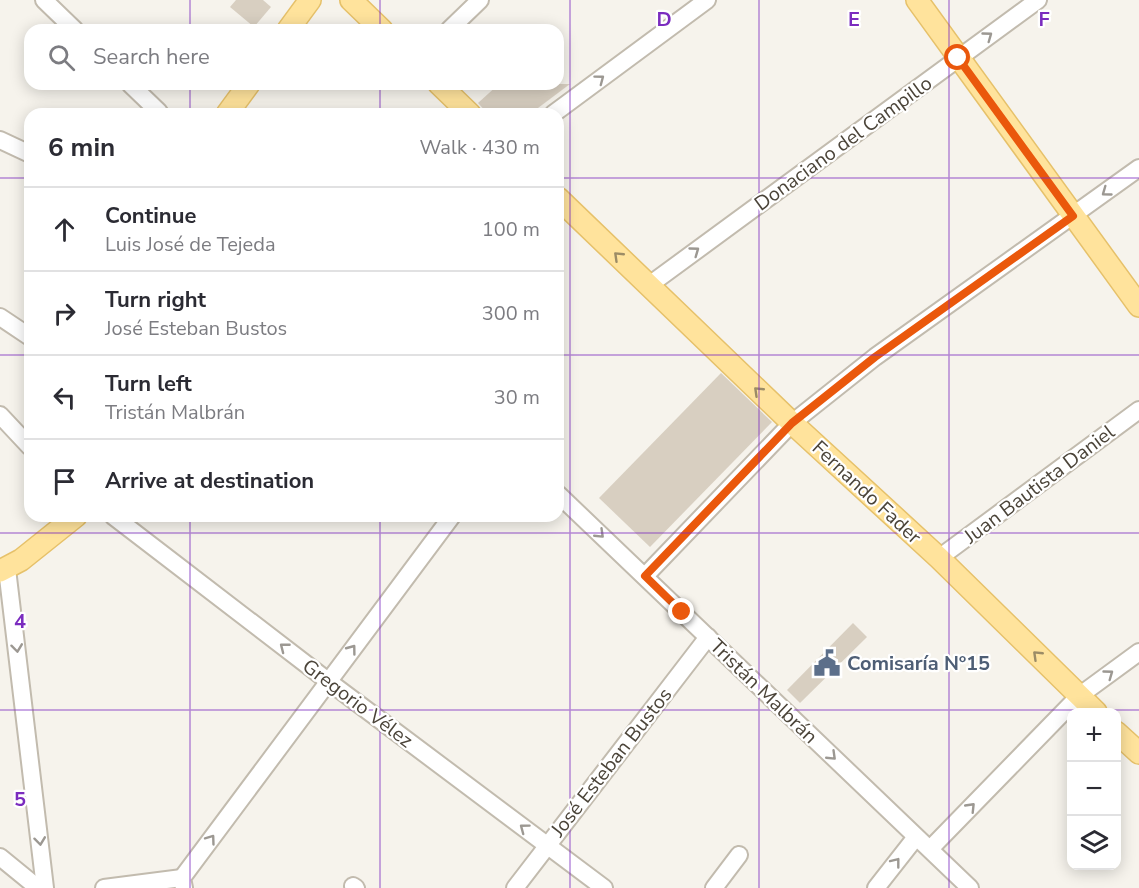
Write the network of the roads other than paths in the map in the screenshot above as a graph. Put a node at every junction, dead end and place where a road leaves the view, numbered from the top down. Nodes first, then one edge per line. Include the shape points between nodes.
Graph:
1 (44, 0) edge
2 (310, 0) edge
3 (351, 0) edge
4 (480, 0) edge
5 (707, 0) edge
6 (917, 0) edge
7 (1038, 0) edge
8 (69, 24) edge
9 (292, 24) edge
10 (376, 24) edge
11 (455, 24) edge
12 (958, 58) junction
13 (136, 90) edge
14 (245, 90) edge
15 (445, 90) edge
16 (155, 108) edge
17 (231, 108) edge
18 (464, 108) edge
19 (561, 108) edge
20 (0, 140) edge
21 (24, 151) edge
22 (1139, 168) edge
23 (564, 204) edge
24 (1073, 216) junction
25 (648, 286) junction
26 (1139, 306) edge
27 (0, 318) edge
28 (24, 334) edge
29 (1139, 410) edge
30 (0, 415) edge
31 (792, 423) junction
32 (24, 441) edge
33 (564, 500) edge
34 (68, 522) edge
35 (121, 522) edge
36 (447, 522) edge
37 (939, 558) junction
38 (4, 570) edge
39 (645, 576) junction
40 (708, 637) junction
41 (1139, 652) edge
42 (328, 681) junction
43 (1079, 696) junction
44 (1092, 708) edge
45 (1121, 737) edge
46 (1139, 753) edge
47 (916, 837) junction
48 (547, 845) junction
49 (930, 849) junction
50 (739, 855) dead end
51 (0, 857) edge
52 (183, 883) edge
53 (38, 888) edge
54 (45, 888) edge
55 (104, 888) edge
56 (515, 888) edge
57 (604, 888) edge
58 (714, 888) edge
59 (876, 888) edge
60 (970, 888) edge

1 - 8 street
2 - 9 main road
3 - 10 main road
4 - 11 street
19 -> 5 street
6 - 12 main road
12 -> 7 street, Donaciano del Campillo
12 - 24 main road
25 -> 12 street, Donaciano del Campillo
13 - 16 street
14 - 17 main road
15 - 18 main road
20 - 21 street
22 -> 24 street
25 -> 23 main road, Fernando Fader
24 - 26 main road
24 - 31 street via 875,357
31 -> 25 main road, Fernando Fader
27 - 28 street
29 - 37 street, Juan Bautista Daniel
30 - 32 street
31 - 37 main road, Fernando Fader
31 - 39 street
33 -> 39 street, Tristán Malbrán
34 - 38 main road
42 -> 35 street, Gregorio Vélez
42 -> 36 street
43 -> 37 main road, Fernando Fader
38 -> 54 street
39 - 40 street, Tristán Malbrán
40 -> 47 street, Tristán Malbrán
40 - 48 street, José Esteban Bustos
43 -> 41 street
48 -> 42 street, Gregorio Vélez
52 -> 42 street
43 - 44 main road, Fernando Fader
49 -> 43 street
45 - 46 main road
47 - 49 street, Tristán Malbrán
59 -> 47 street
48 - 56 street, José Esteban Bustos
48 - 57 street, Gregorio Vélez
49 - 60 street, Tristán Malbrán
50 - 58 street
51 - 53 street
52 - 55 street

